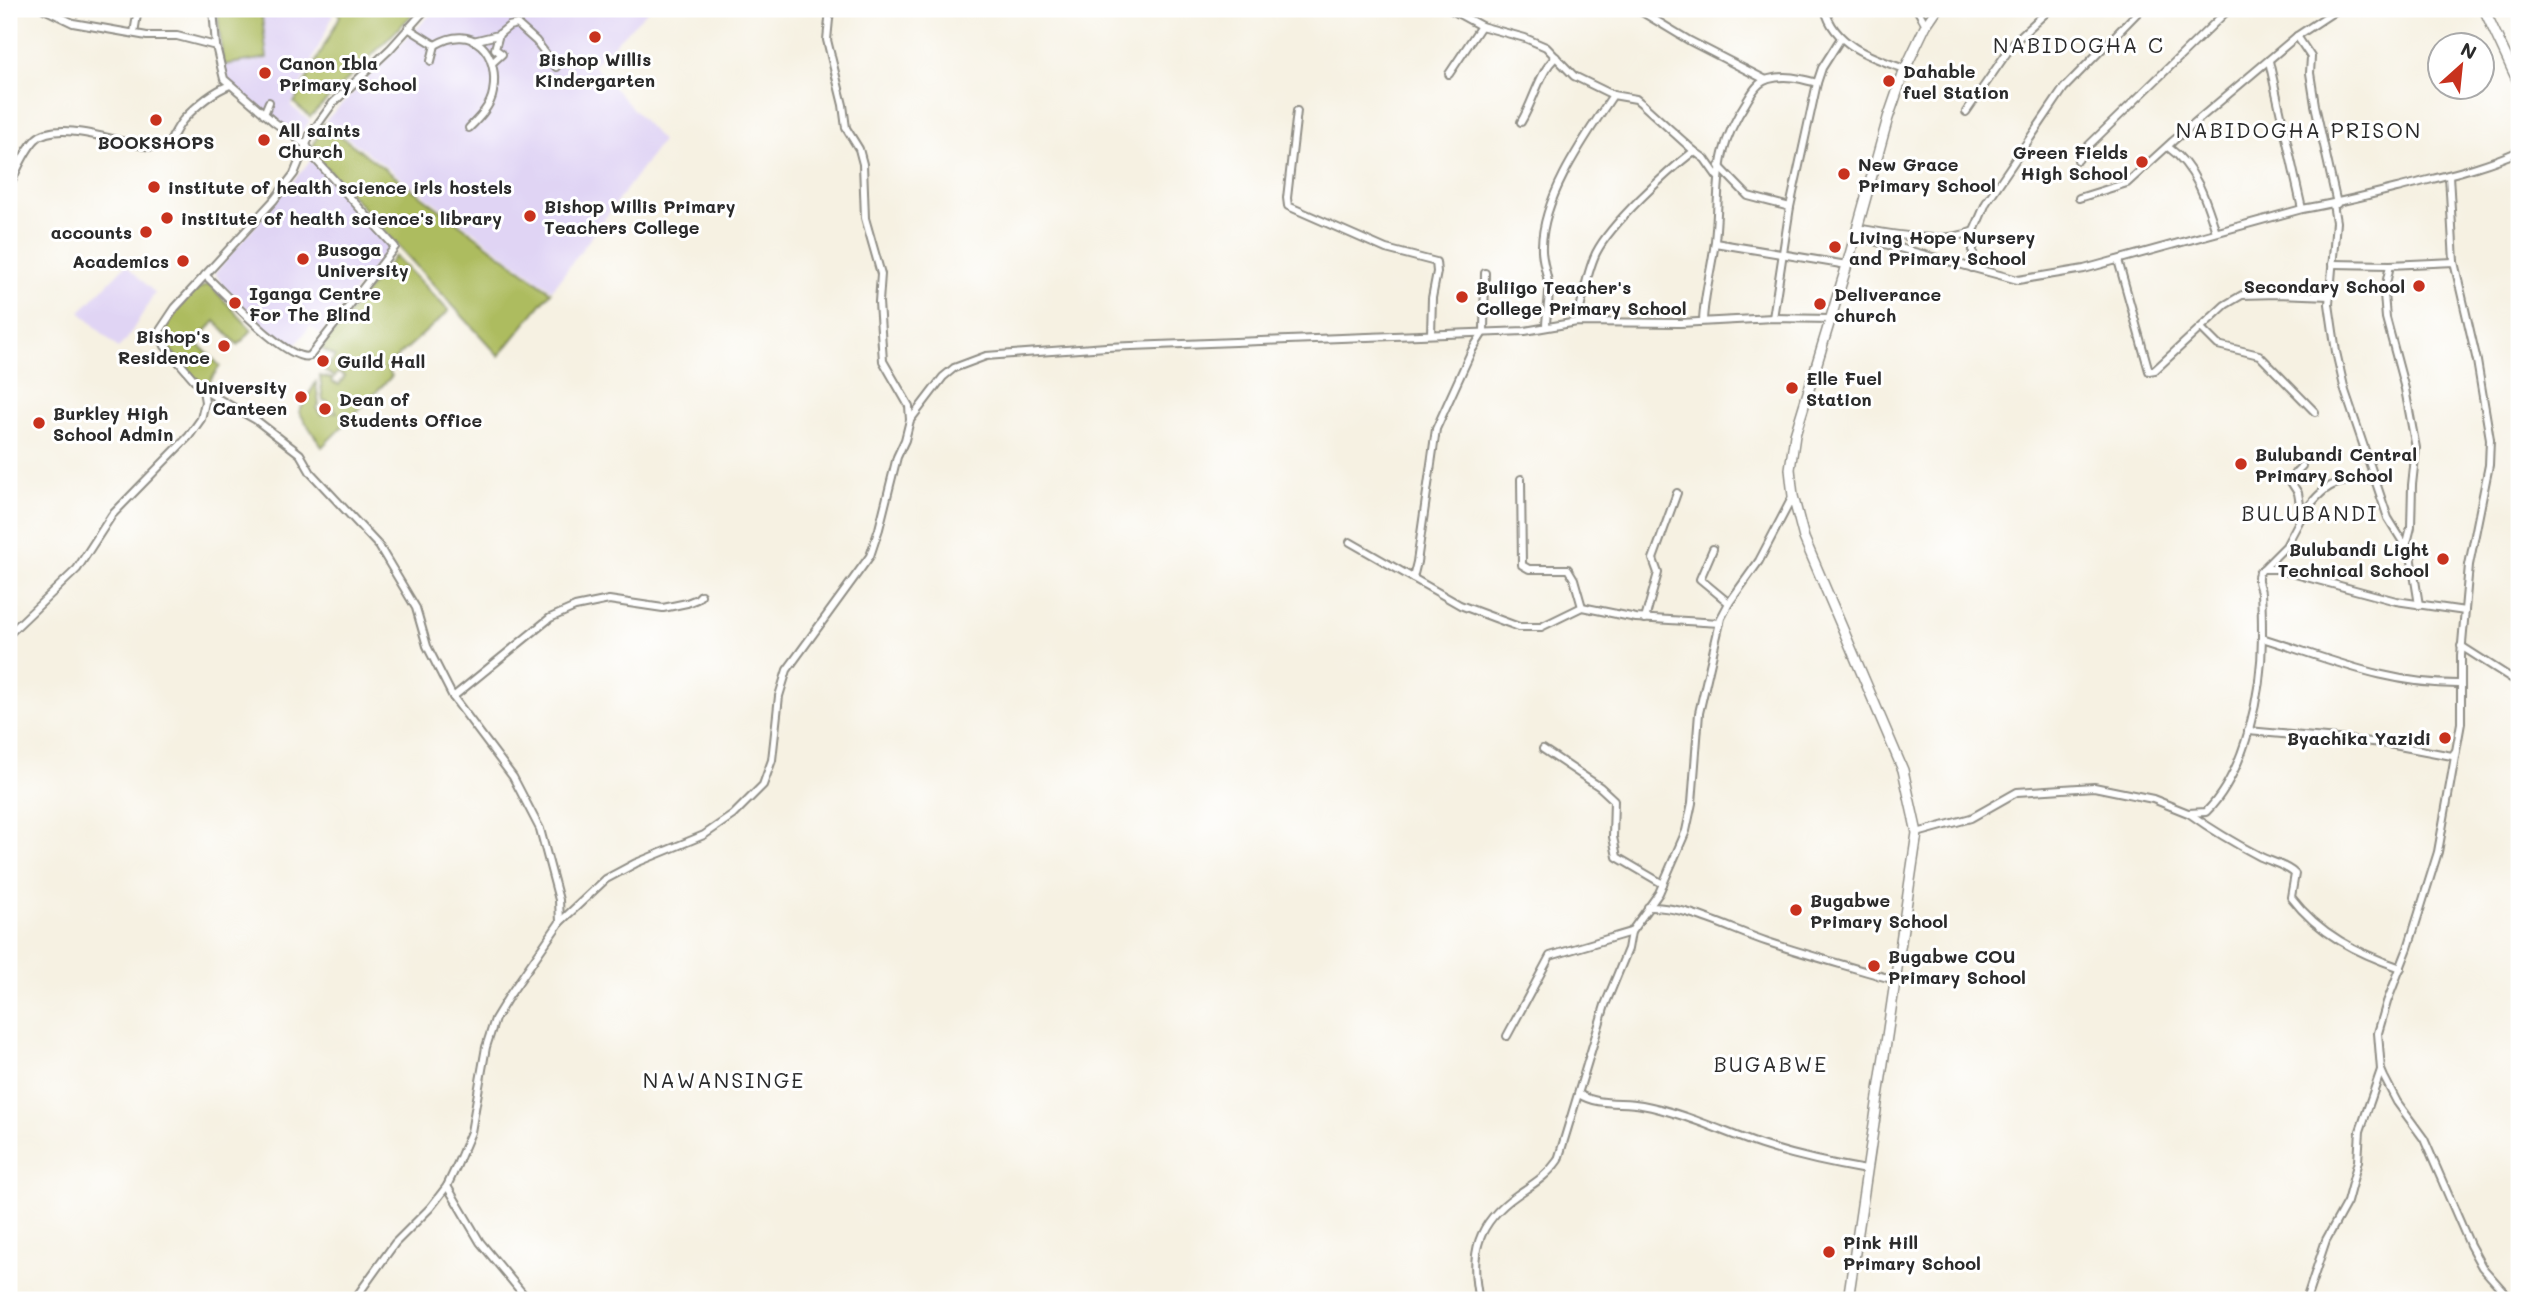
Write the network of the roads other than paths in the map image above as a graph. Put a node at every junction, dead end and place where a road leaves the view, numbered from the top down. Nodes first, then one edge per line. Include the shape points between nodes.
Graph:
1 (44, 9) edge
2 (138, 9) edge
3 (213, 9) edge
4 (426, 9) edge
5 (830, 9) edge
6 (1450, 9) edge
7 (1637, 9) edge
8 (1769, 9) edge
9 (1780, 9) edge
10 (1825, 9) edge
11 (1917, 9) edge
12 (1937, 9) edge
13 (2050, 9) edge
14 (2141, 9) edge
15 (2229, 9) edge
16 (2338, 9) edge
17 (2484, 9) edge
18 (1926, 25) junction
19 (1481, 26) junction
20 (408, 28) junction
21 (134, 33) junction
22 (499, 34) junction
23 (2297, 36) junction
24 (1841, 38) junction
25 (473, 41) junction
26 (216, 46) junction
27 (435, 46) junction
28 (1556, 57) junction
29 (431, 61) dead end
30 (2269, 61) junction
31 (492, 63) junction
32 (556, 67) dead end
33 (1905, 69) junction
34 (1449, 74) dead end
35 (1766, 80) junction
36 (1817, 83) junction
37 (2519, 84) edge
38 (230, 85) junction
39 (1613, 95) junction
40 (270, 102) dead end
41 (1297, 111) dead end
42 (1966, 112) dead end
43 (264, 114) junction
44 (1521, 122) dead end
45 (469, 128) dead end
46 (306, 145) junction
47 (2168, 147) junction
48 (1695, 151) junction
49 (2519, 151) edge
50 (2078, 160) dead end
51 (1719, 166) junction
52 (2449, 175) junction
53 (1717, 176) junction
54 (9, 186) edge
55 (2079, 198) dead end
56 (2335, 204) junction
57 (1790, 208) junction
58 (2302, 209) junction
59 (1974, 231) junction
60 (1856, 232) junction
61 (2216, 232) junction
62 (1715, 243) junction
63 (1781, 256) junction
64 (2118, 260) junction
65 (2454, 262) junction
66 (2332, 264) junction
67 (1847, 265) junction
68 (2390, 265) junction
69 (1972, 268) junction
70 (1485, 273) dead end
71 (205, 275) junction
72 (2330, 296) junction
73 (1773, 318) junction
74 (1830, 318) junction
75 (1703, 321) junction
76 (1577, 322) junction
77 (1546, 327) junction
78 (2202, 329) junction
79 (1484, 331) junction
80 (1431, 334) junction
81 (203, 390) junction
82 (2315, 412) dead end
83 (910, 421) junction
84 (2302, 466) dead end
85 (1521, 479) dead end
86 (2375, 479) junction
87 (1677, 493) dead end
88 (1793, 496) junction
89 (2302, 516) junction
90 (1350, 542) dead end
91 (2406, 547) junction
92 (1713, 548) dead end
93 (2263, 569) junction
94 (1413, 578) junction
95 (701, 595) dead end
96 (1729, 603) junction
97 (2419, 605) junction
98 (1582, 607) junction
99 (2465, 611) junction
100 (1645, 619) junction
101 (1720, 623) junction
102 (9, 634) edge
103 (2262, 638) junction
104 (2462, 646) junction
105 (2519, 683) edge
106 (2461, 684) junction
107 (453, 697) junction
108 (2248, 731) junction
109 (1543, 749) dead end
110 (2456, 751) junction
111 (2188, 813) junction
112 (1917, 833) junction
113 (1663, 884) junction
114 (1648, 908) junction
115 (560, 922) junction
116 (1631, 932) junction
117 (2401, 968) junction
118 (1894, 980) junction
119 (1507, 1036) dead end
120 (2381, 1070) junction
121 (1579, 1094) junction
122 (1866, 1170) junction
123 (447, 1186) junction
124 (354, 1300) edge
125 (528, 1300) edge
126 (1479, 1300) edge
127 (1639, 1300) edge
128 (1702, 1300) edge
129 (1848, 1300) edge
130 (2306, 1300) edge
131 (2511, 1300) edge

1 - 21 street via 74,23
2 - 21 street
3 - 26 street
4 - 20 street
5 - 83 street via 827,40 846,128 863,164 865,218 881,274 883,361 909,406
6 - 19 street
7 - 35 street
8 - 9 street
10 - 24 street
11 - 18 street
12 - 18 street
13 - 42 street via 2015,41
14 - 59 street via 2064,88 1986,203
15 - 50 street via 2087,146
16 - 23 street
17 - 37 street
18 - 33 street
19 - 28 street via 1525,38
19 - 34 street
20 - 27 street
20 - 46 street via 333,103
21 - 26 street via 177,36
22 - 25 street
22 - 31 street via 495,49 502,54
22 - 32 street via 517,24
23 - 30 street
23 - 56 street via 2311,57 2315,105
24 - 33 street
24 - 36 street
25 - 27 street via 444,40
25 - 31 street via 487,49
26 - 38 street via 224,79
27 - 29 street
28 - 39 street via 1574,76
28 - 44 street via 1544,71
30 - 47 street
30 - 58 street
31 - 45 street via 493,93
33 - 60 street
35 - 36 street via 1787,76
35 - 51 street via 1754,89 1735,118
36 - 57 street
38 - 43 street
38 - 54 street via 216,90 162,147 51,131 37,138
39 - 48 street via 1636,99
39 - 77 street via 1569,163 1549,215 1541,244 1549,290
40 - 43 street
41 - 80 street via 1288,206 1385,249 1436,262
43 - 46 street
46 - 71 street via 294,174 274,200
46 - 71 street via 395,247 373,276 310,356 302,358 266,333
47 - 55 street via 2127,183
47 - 61 street via 2195,178
48 - 53 street
48 - 76 street via 1603,242 1589,271
49 - 52 street
51 - 53 street
51 - 57 street via 1748,196
52 - 56 street
52 - 65 street
53 - 62 street
56 - 58 street
56 - 66 street
57 - 63 street
58 - 61 street
59 - 60 street via 1955,238
59 - 69 street
60 - 67 street
60 - 69 street
61 - 64 street
62 - 63 street
62 - 75 street
63 - 67 street
63 - 73 street
64 - 69 street via 2018,280
64 - 78 street via 2149,371
65 - 68 street
65 - 99 street via 2490,439
66 - 68 street
66 - 72 street
67 - 74 street
68 - 91 street via 2384,294 2386,318 2416,448 2412,527
70 - 79 street
71 - 81 street via 159,332 165,346
72 - 78 street via 2242,295
72 - 86 street via 2345,391
73 - 74 street
73 - 75 street
74 - 88 street via 1795,435 1790,469
75 - 76 street
76 - 77 street
77 - 79 street
78 - 82 street via 2218,345 2259,355
79 - 80 street
79 - 94 street via 1436,429
80 - 83 street via 986,356 943,377
81 - 102 street via 201,419 189,436 111,515 77,569
81 - 107 street via 256,420 300,454 311,473 379,546 416,608 427,646
83 - 115 street via 870,556 787,670 779,696 772,760 763,785 704,835 606,879
84 - 89 street via 2291,482
85 - 98 street via 1522,565 1568,569
86 - 89 street via 2337,481 2313,499
86 - 91 street
87 - 100 street via 1653,559 1658,573
88 - 96 street via 1759,561
88 - 112 street via 1804,538 1903,771
89 - 93 street via 2286,546
90 - 94 street
91 - 97 street
92 - 96 street via 1700,579
93 - 97 street
93 - 103 street via 2257,582
94 - 98 street via 1460,605 1519,627 1541,627
95 - 107 street via 663,608 610,600 575,607 550,618
96 - 101 street
97 - 99 street
98 - 100 street
99 - 104 street
100 - 101 street
101 - 113 street via 1699,713 1690,817
103 - 106 street via 2359,671
103 - 108 street via 2258,690
104 - 105 street
104 - 106 street
106 - 110 street
107 - 115 street via 513,777 540,829 559,900
108 - 110 street via 2383,743 2441,756 2452,757
108 - 111 street via 2236,766 2214,804 2201,814
109 - 113 street via 1614,800 1617,857
110 - 117 street via 2438,852
111 - 112 street via 2153,799 2094,787 2017,792 1971,818
111 - 117 street via 2251,852 2291,870 2295,874 2291,897 2326,933
112 - 118 street
113 - 114 street
114 - 116 street
114 - 118 street via 1695,915
115 - 123 street via 495,1019 471,1132
116 - 119 street via 1550,956
116 - 121 street
117 - 120 street via 2378,1033
118 - 122 street
120 - 130 street via 2360,1131 2347,1202 2326,1240
120 - 131 street via 2424,1139 2470,1245
121 - 122 street via 1642,1104 1763,1146
121 - 126 street via 1558,1160 1549,1173 1496,1212 1482,1231 1474,1262
122 - 129 street
123 - 124 street via 379,1263
123 - 125 street via 480,1242
127 - 128 street

